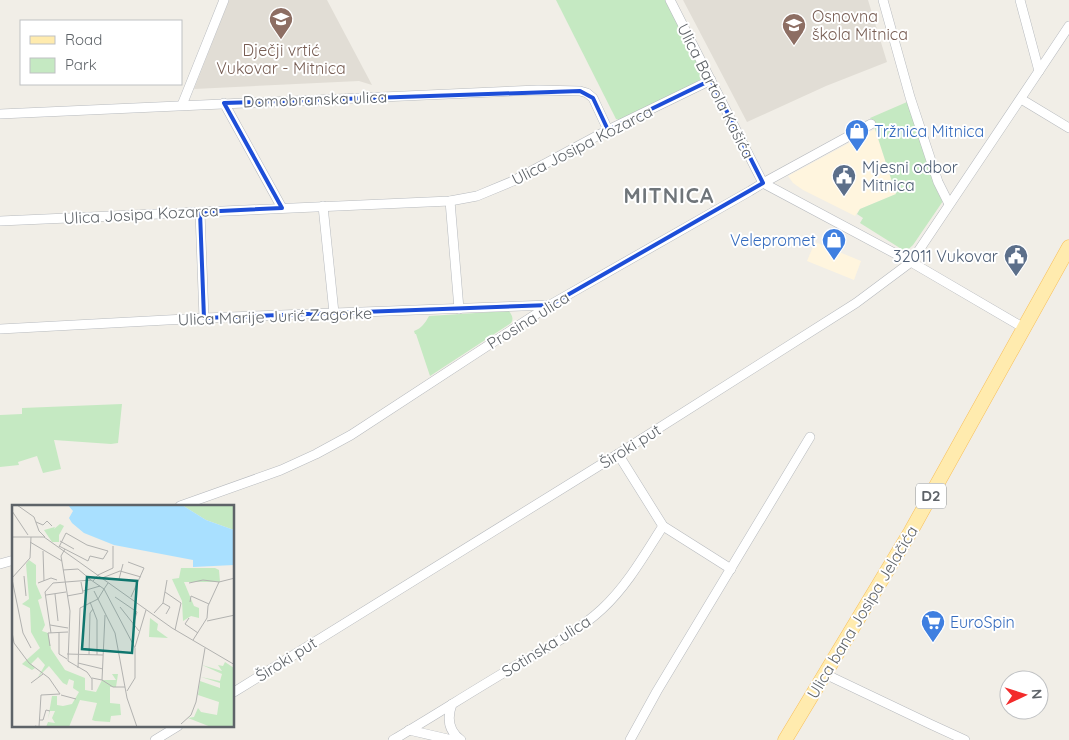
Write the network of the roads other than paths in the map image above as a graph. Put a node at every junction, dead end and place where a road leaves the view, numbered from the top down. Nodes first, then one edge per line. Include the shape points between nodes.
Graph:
1 (224, 0) edge
2 (670, 0) edge
3 (883, 0) edge
4 (1020, 0) edge
5 (1069, 26) edge
6 (1039, 70) junction
7 (711, 80) junction
8 (1021, 99) junction
9 (224, 103) junction
10 (182, 105) junction
11 (0, 114) edge
12 (871, 124) dead end
13 (1069, 128) edge
14 (608, 130) junction
15 (763, 183) junction
16 (450, 201) junction
17 (949, 204) junction
18 (323, 206) junction
19 (282, 208) junction
20 (200, 212) junction
21 (0, 221) edge
22 (1069, 247) edge
23 (911, 262) junction
24 (550, 305) junction
25 (459, 309) junction
26 (334, 313) junction
27 (204, 318) junction
28 (1024, 328) junction
29 (0, 329) edge
30 (810, 438) dead end
31 (618, 454) junction
32 (183, 505) edge
33 (664, 526) junction
34 (731, 569) junction
35 (825, 674) junction
36 (235, 691) edge
37 (452, 704) junction
38 (175, 728) edge
39 (409, 730) junction
40 (155, 740) edge
41 (393, 740) edge
42 (452, 740) edge
43 (461, 740) edge
44 (630, 740) edge
45 (785, 740) edge
46 (965, 740) edge

1 - 10 street
2 - 7 street, Ulica Bartola Kašića
3 - 17 street via 910,97 938,182
4 - 6 street
5 - 6 street
6 - 8 street
7 - 14 street, Ulica Josipa Kozarca
7 - 15 street, Ulica Bartola Kašića
8 - 13 street
8 - 17 street
9 - 10 street, Domobranska ulica
9 - 14 street, Domobranska ulica via 491,91 580,91 592,98
9 - 19 street
10 - 11 street, Domobranska ulica
12 - 15 street, Prosina ulica
14 - 16 street, Ulica Josipa Kozarca via 514,181 477,196
15 - 23 street
15 - 24 street, Prosina ulica
16 - 18 street, Ulica Josipa Kozarca
16 - 25 street
17 - 23 street
18 - 19 street, Ulica Josipa Kozarca
18 - 26 street
19 - 20 street, Ulica Josipa Kozarca
20 - 21 street, Ulica Josipa Kozarca
20 - 27 street
22 - 28 main road, Ulica bana Josipa Jelačića / D2
23 - 28 street
23 - 31 street, Široki put via 856,303
24 - 25 street, Ulica Marije Jurić Zagorke
24 - 32 street, Prosina ulica via 352,435 281,470
25 - 26 street, Ulica Marije Jurić Zagorke
26 - 27 street, Ulica Marije Jurić Zagorke
27 - 29 street, Ulica Marije Jurić Zagorke
28 - 35 main road, Ulica bana Josipa Jelačića / D2 via 911,532
30 - 34 street
31 - 33 street
31 - 36 street, Široki put
33 - 34 street
33 - 37 street, Sotinska ulica via 615,595 590,619
34 - 44 street
35 - 45 main road, Ulica bana Josipa Jelačića / D2
35 - 46 street
37 - 39 street, Sotinska ulica
37 - 43 street via 448,723
38 - 40 street
39 - 41 street, Sotinska ulica
39 - 42 street

